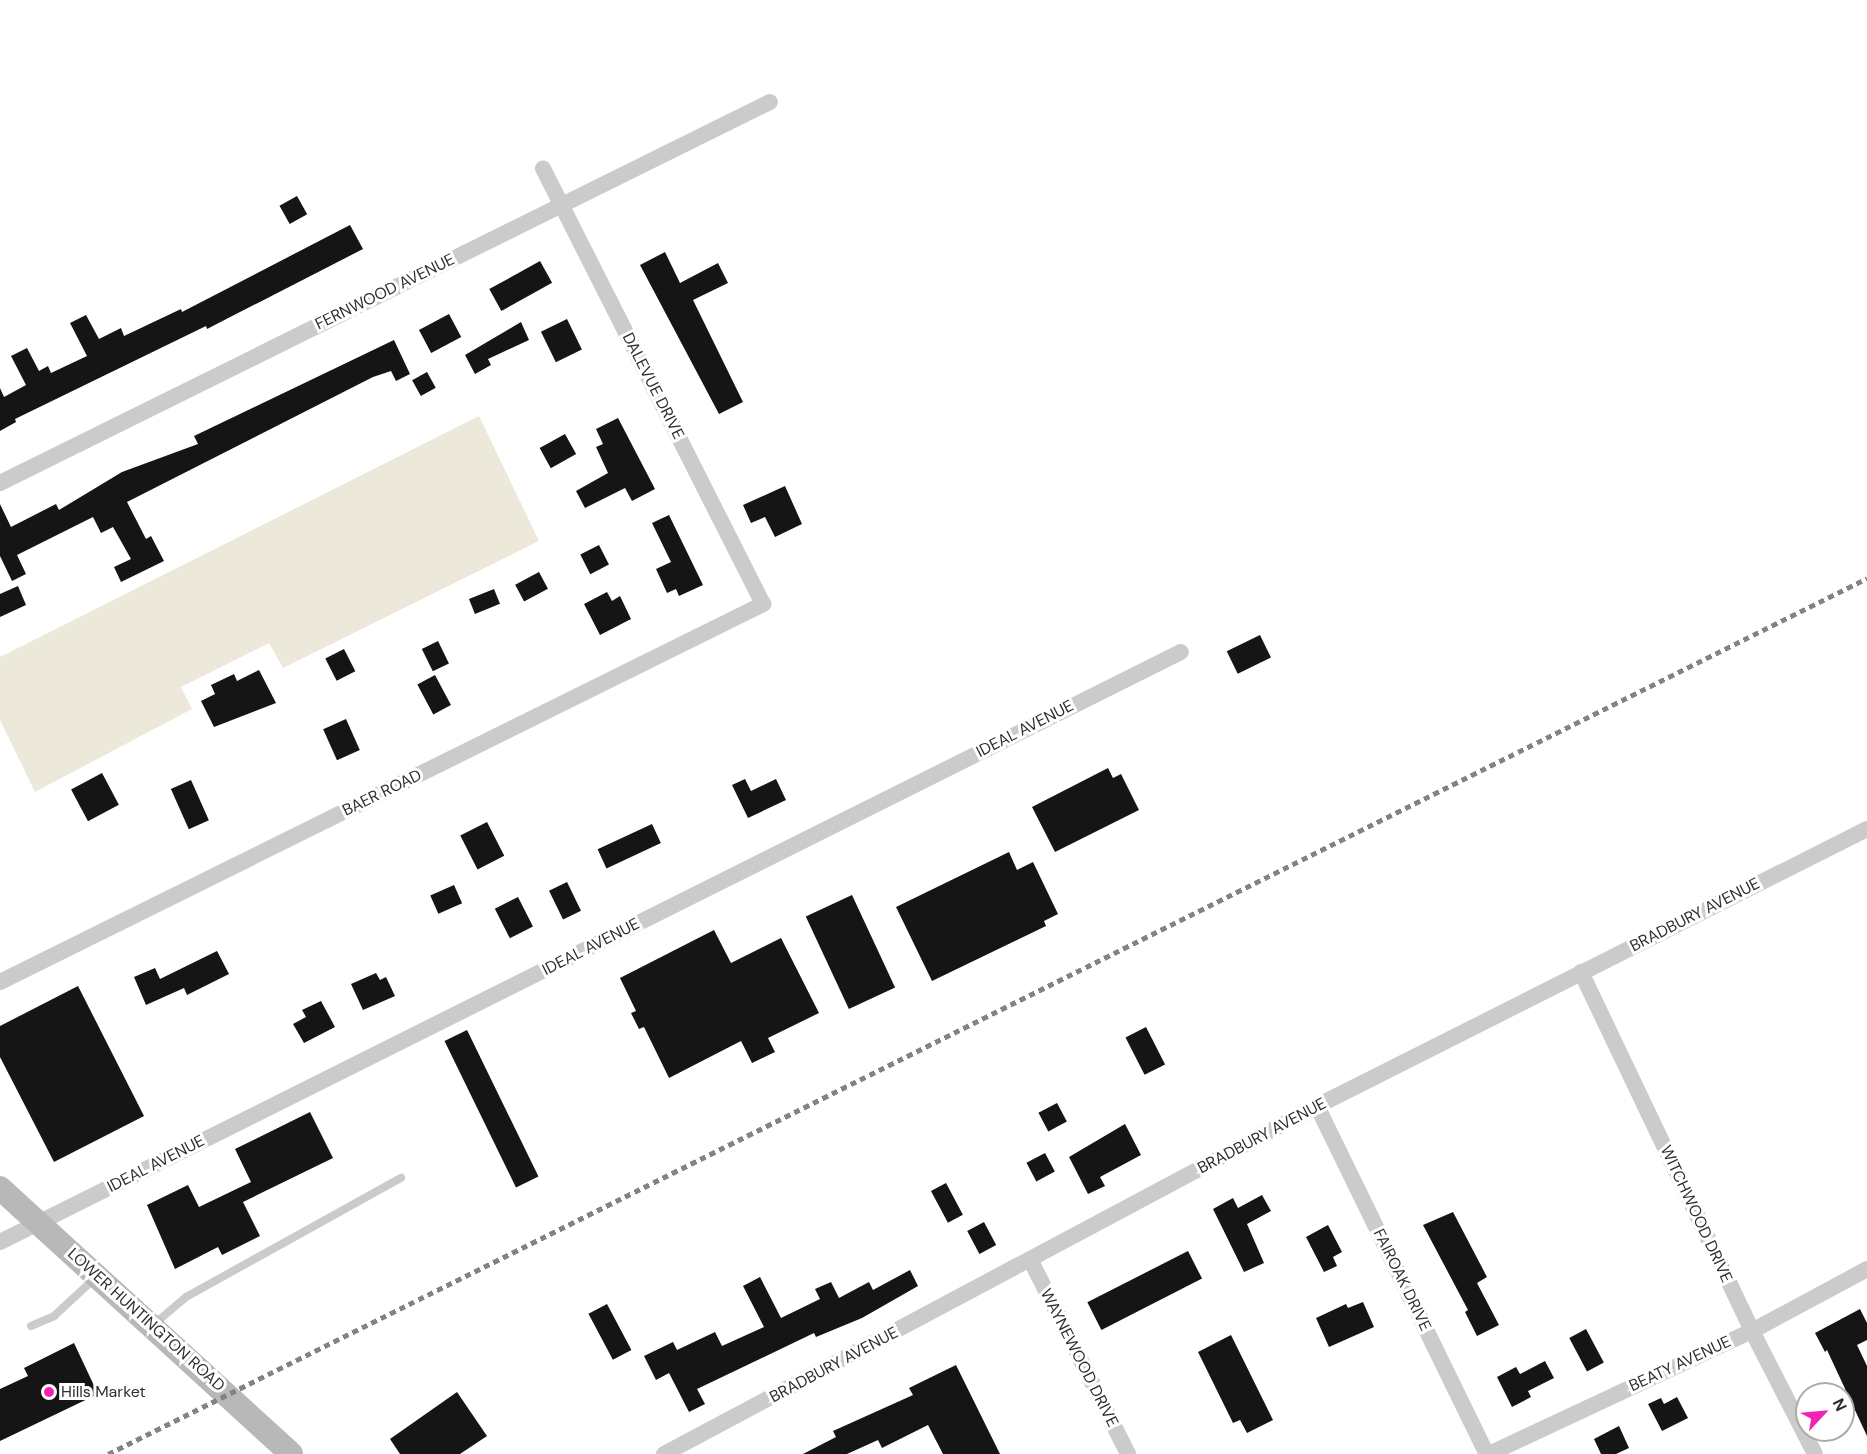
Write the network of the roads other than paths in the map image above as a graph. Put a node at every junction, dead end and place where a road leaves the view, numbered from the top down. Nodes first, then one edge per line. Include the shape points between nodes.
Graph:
1 (770, 102) dead end
2 (543, 168) dead end
3 (562, 205) junction
4 (0, 483) edge
5 (763, 604) joint
6 (1181, 652) dead end
7 (1867, 829) edge
8 (1581, 972) junction
9 (0, 982) edge
10 (1317, 1106) junction
11 (401, 1178) dead end
12 (0, 1188) edge
13 (37, 1223) junction
14 (0, 1242) edge
15 (1031, 1261) junction
16 (1867, 1269) edge
17 (98, 1276) junction
18 (153, 1325) junction
19 (32, 1326) dead end
20 (1752, 1331) junction
21 (291, 1454) edge
22 (663, 1454) edge
23 (1128, 1454) edge
24 (1488, 1454) edge
25 (1815, 1454) edge

1 - 3 street, FERNWOOD AVENUE
2 - 3 street, DALEVUE DRIVE
3 - 4 street, FERNWOOD AVENUE
3 - 5 street, DALEVUE DRIVE
5 - 9 street, BAER ROAD
6 - 13 street, IDEAL AVENUE
7 - 8 street, BRADBURY AVENUE
8 - 10 street, BRADBURY AVENUE
8 - 20 street, WITCHWOOD DRIVE
10 - 15 street, BRADBURY AVENUE
10 - 24 street, FAIROAK DRIVE
11 - 18 lane via 186,1297
12 - 13 main road, LOWER HUNTINGTON ROAD
13 - 14 street, IDEAL AVENUE
13 - 17 main road, LOWER HUNTINGTON ROAD
15 - 22 street, BRADBURY AVENUE
15 - 23 street, WAYNEWOOD DRIVE
16 - 20 street, BEATY AVENUE
17 - 18 main road, LOWER HUNTINGTON ROAD
17 - 19 lane via 54,1316
18 - 21 main road, LOWER HUNTINGTON ROAD
20 - 24 street, BEATY AVENUE
20 - 25 street, WITCHWOOD DRIVE

